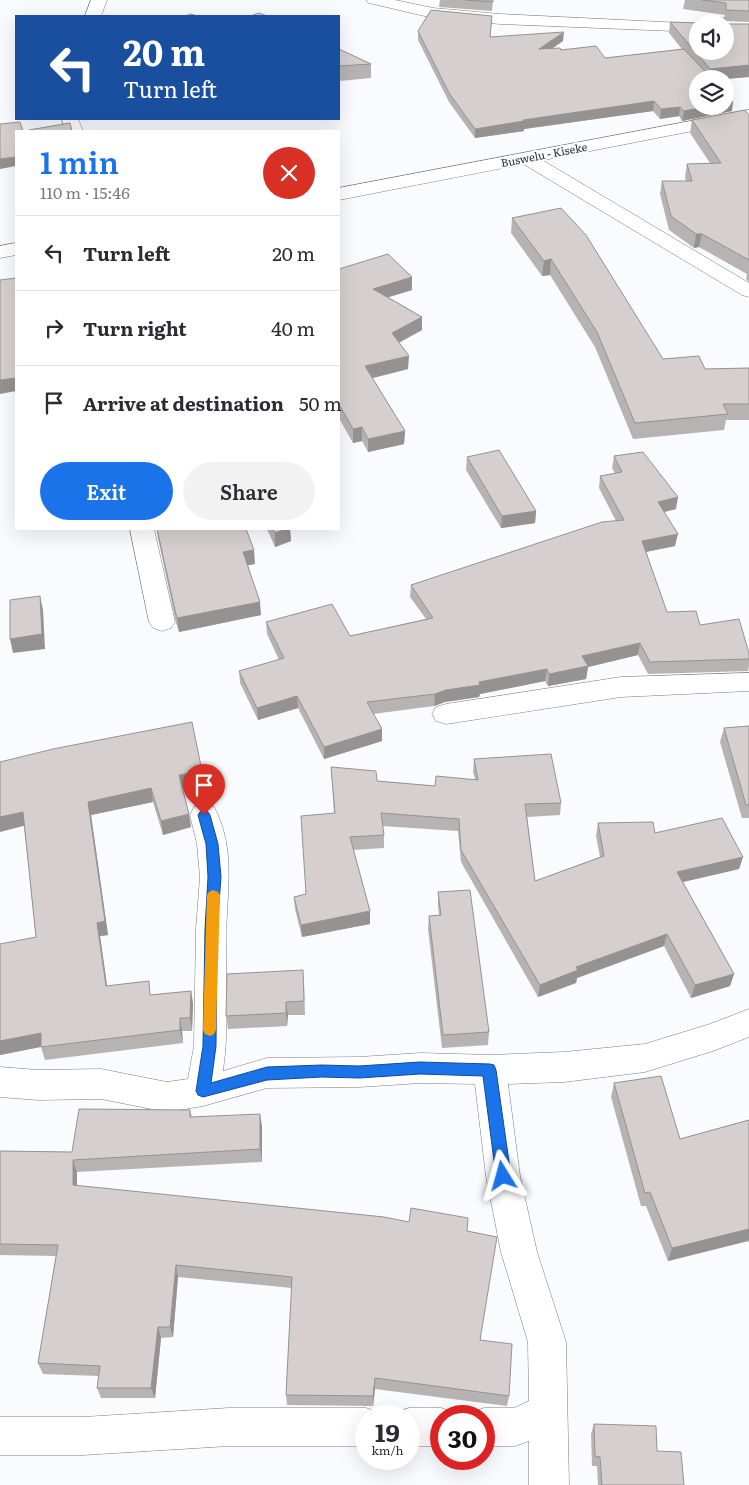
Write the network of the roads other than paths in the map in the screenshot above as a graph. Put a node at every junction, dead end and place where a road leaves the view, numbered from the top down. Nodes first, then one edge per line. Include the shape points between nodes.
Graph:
1 (99, 0) edge
2 (374, 0) edge
3 (93, 15) edge
4 (689, 27) edge
5 (749, 115) edge
6 (526, 158) junction
7 (340, 194) edge
8 (15, 250) edge
9 (0, 252) edge
10 (749, 291) edge
11 (142, 530) edge
12 (162, 622) dead end
13 (749, 682) edge
14 (446, 714) dead end
15 (204, 815) dead end
16 (749, 1023) edge
17 (490, 1070) junction
18 (0, 1082) edge
19 (203, 1091) junction
20 (547, 1412) junction
21 (355, 1427) edge
22 (495, 1427) edge
23 (0, 1436) edge
24 (549, 1485) edge

1 - 3 street
2 - 4 street via 452,15
5 - 6 street, Buswelu - Kiseke
6 - 7 street, Buswelu - Kiseke
6 - 10 street
8 - 9 street
11 - 12 street
13 - 14 street via 621,687
15 - 19 street via 212,844 214,877 210,1046
16 - 17 street via 645,1058 564,1067
17 - 19 street via 420,1068 267,1074
17 - 20 street via 503,1176 519,1252 547,1342
18 - 19 street via 38,1086 100,1084 167,1097
20 - 22 street via 515,1427
20 - 24 street
21 - 23 street via 229,1427 83,1436

